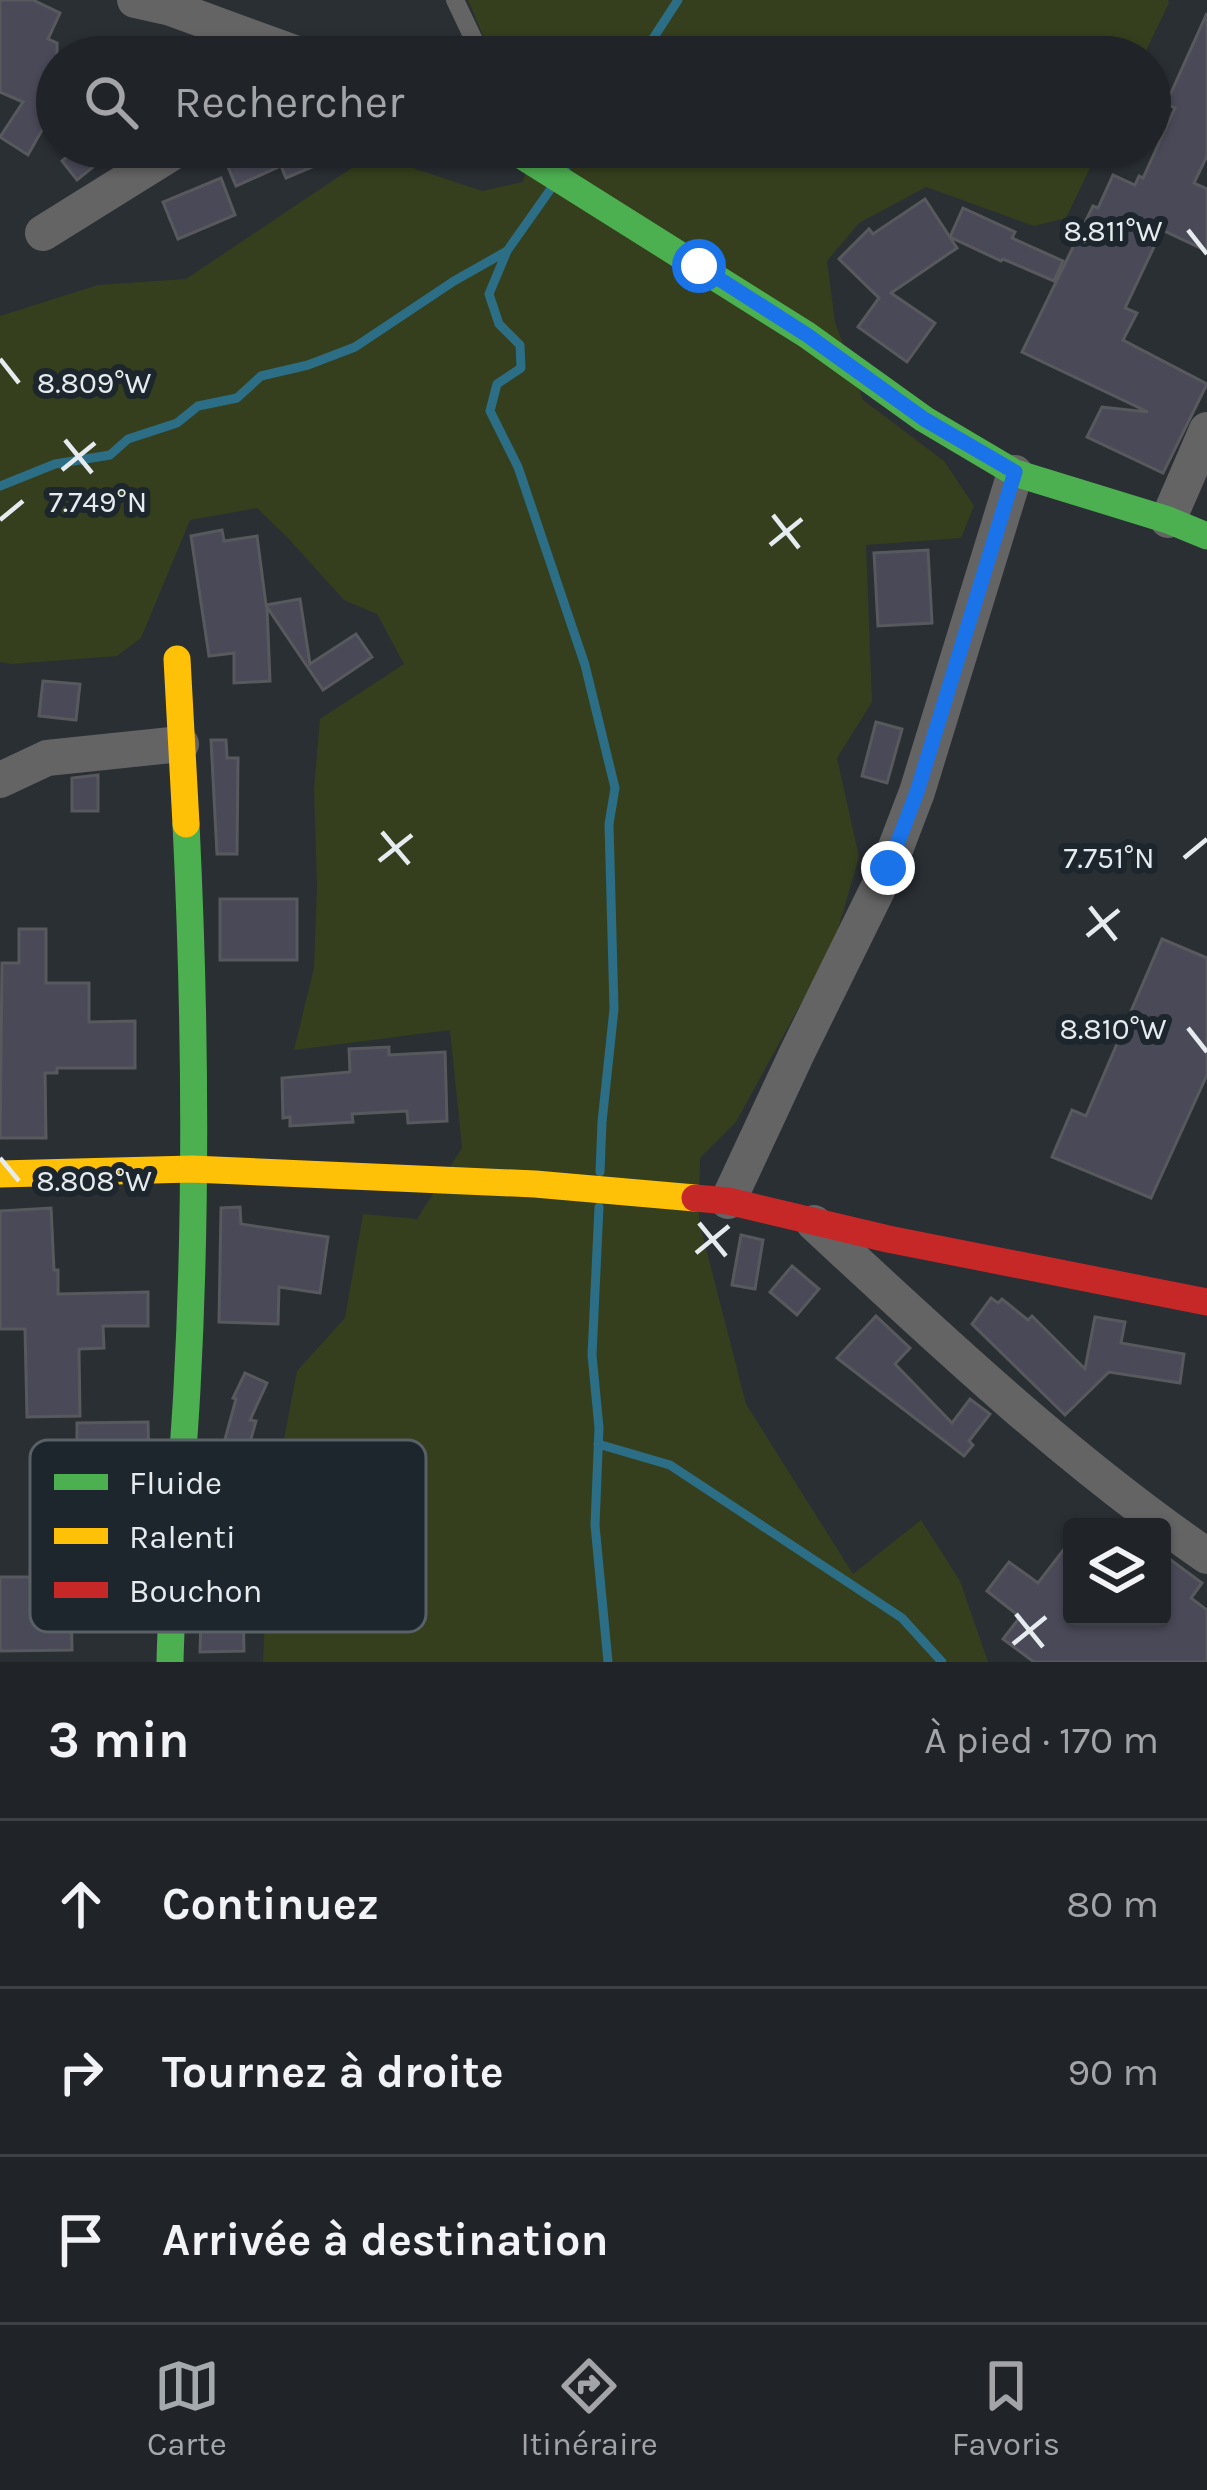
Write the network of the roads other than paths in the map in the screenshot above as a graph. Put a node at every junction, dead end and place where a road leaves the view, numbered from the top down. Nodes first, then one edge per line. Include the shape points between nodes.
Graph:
1 (135, 0) edge
2 (455, 0) edge
3 (248, 36) edge
4 (472, 36) edge
5 (148, 168) edge
6 (541, 168) edge
7 (43, 233) dead end
8 (1207, 430) edge
9 (1015, 472) junction
10 (1168, 520) junction
11 (1207, 536) edge
12 (177, 659) dead end
13 (181, 744) junction
14 (0, 780) edge
15 (192, 1169) junction
16 (0, 1174) edge
17 (728, 1201) junction
18 (811, 1220) junction
19 (1207, 1302) edge
20 (183, 1440) edge
21 (1207, 1556) edge
22 (171, 1632) edge
23 (170, 1662) edge

1 - 3 street
2 - 4 lane
5 - 7 street
6 - 9 street
8 - 10 street
9 - 10 street
9 - 17 street via 888,868
10 - 11 street
12 - 13 street
13 - 14 street via 47,758
13 - 15 street
15 - 16 street
15 - 17 street
15 - 20 street
17 - 18 street
18 - 19 street
18 - 21 street via 999,1395
22 - 23 street

